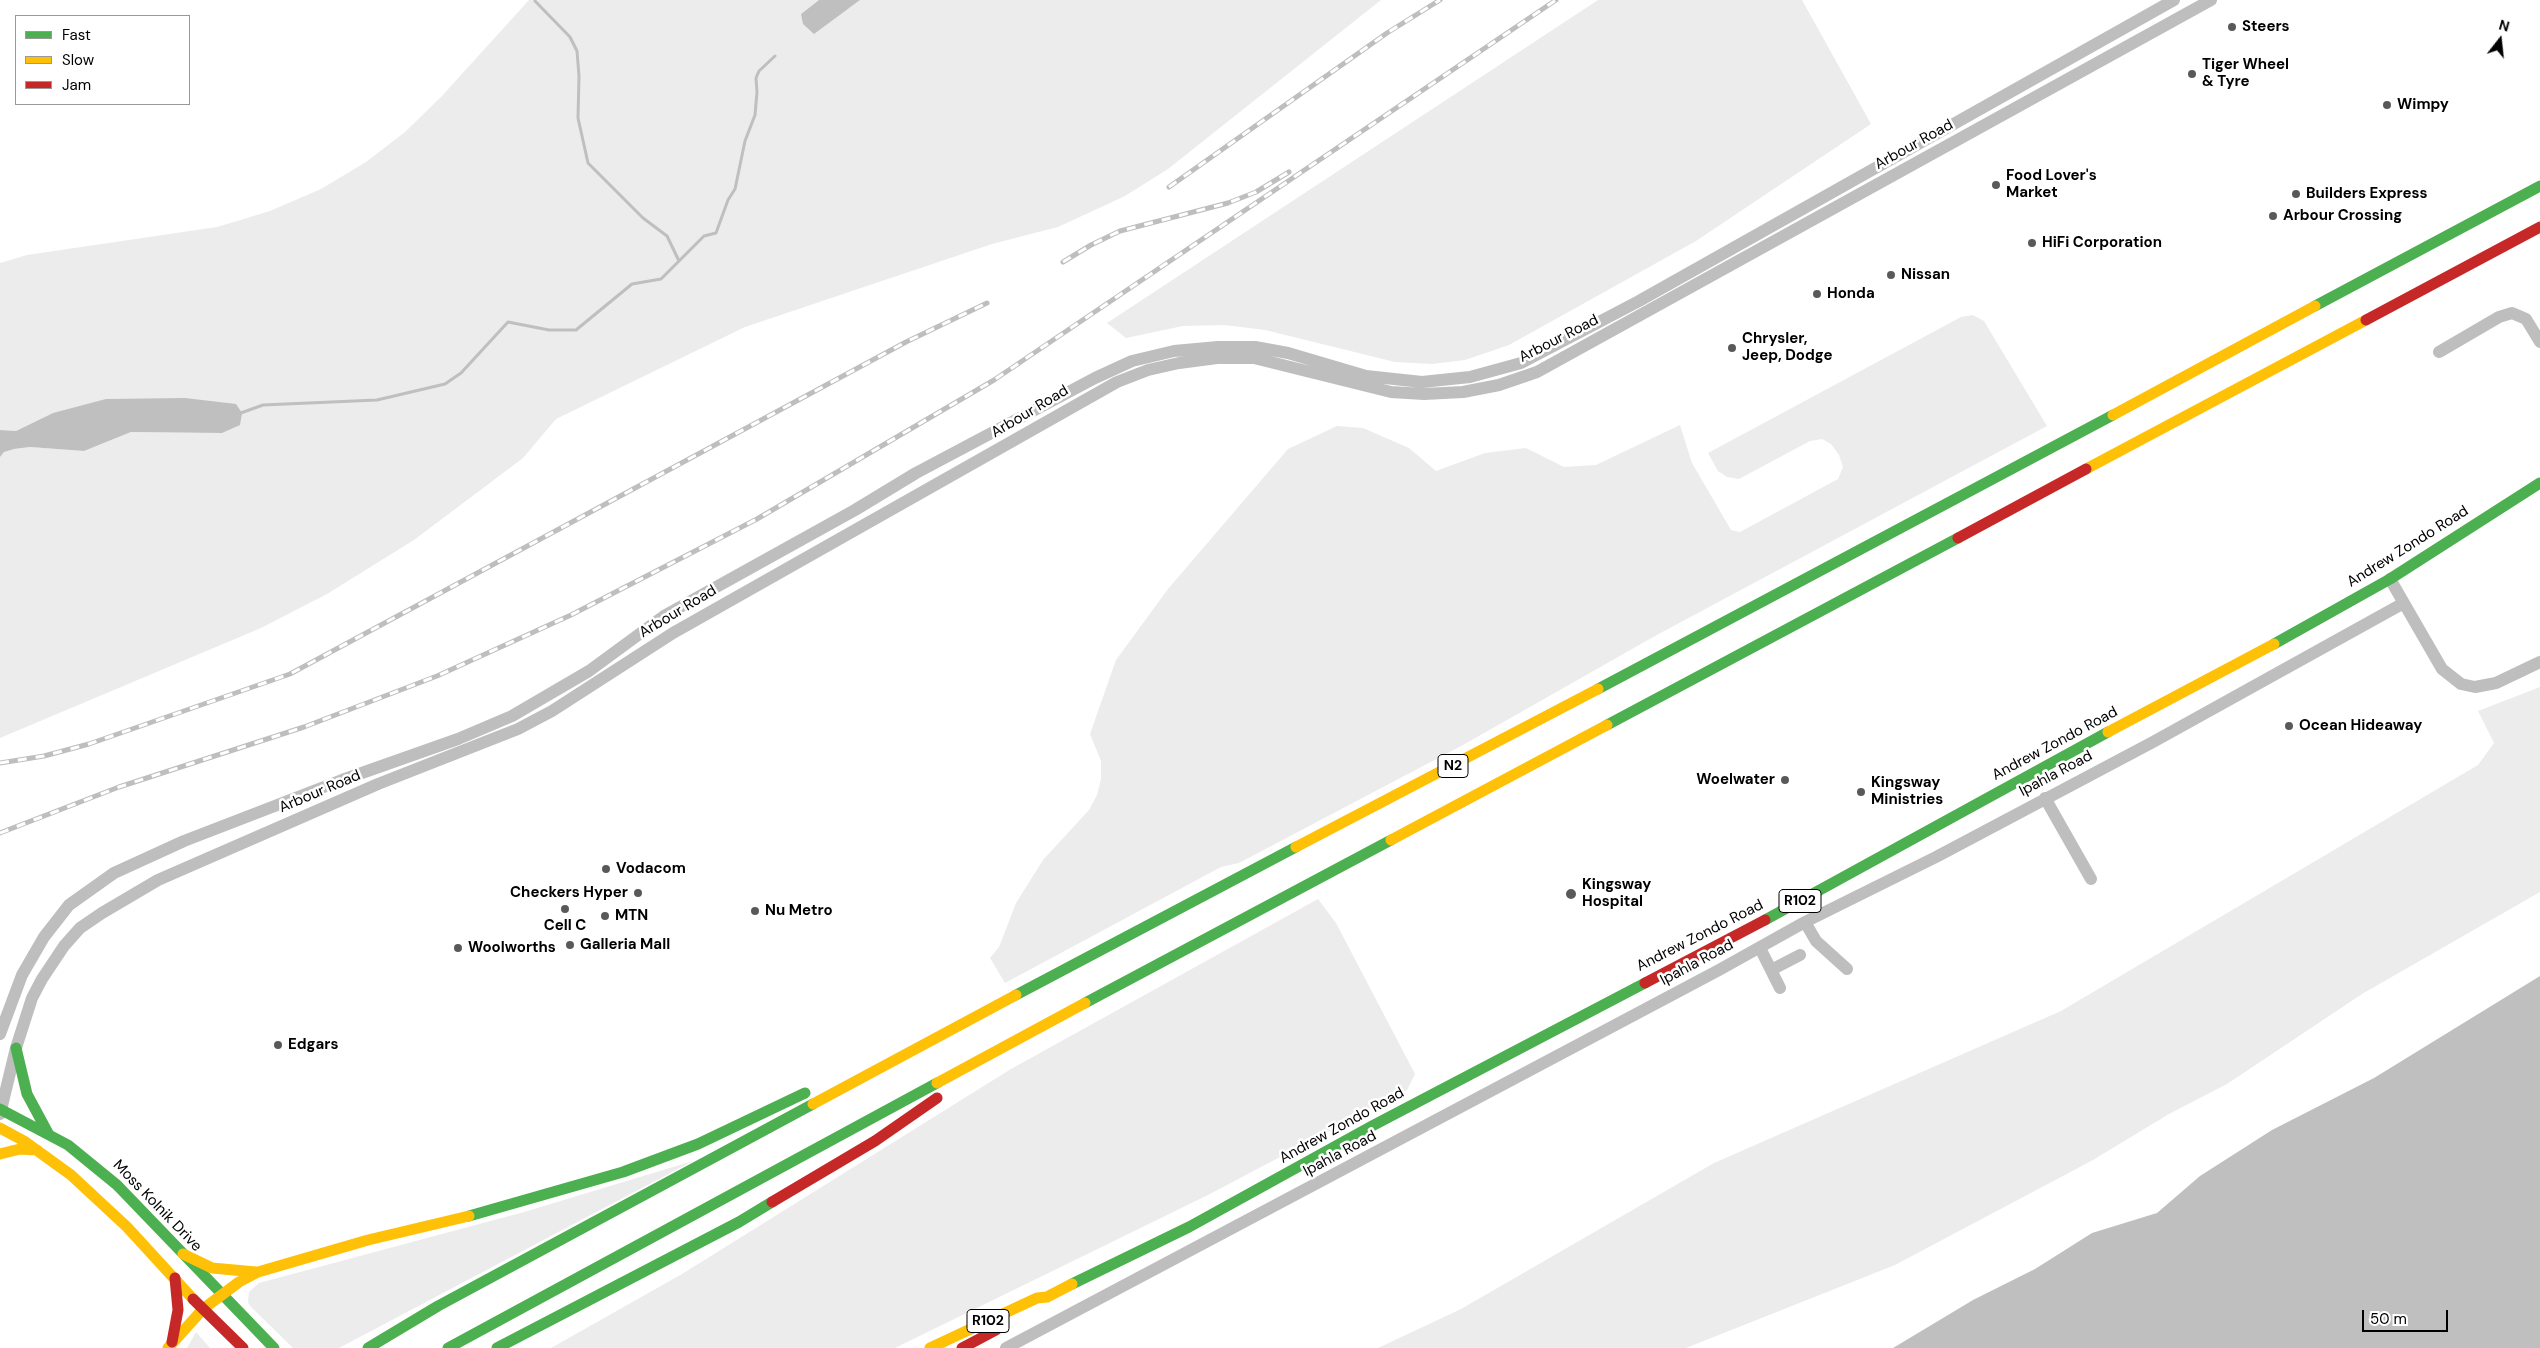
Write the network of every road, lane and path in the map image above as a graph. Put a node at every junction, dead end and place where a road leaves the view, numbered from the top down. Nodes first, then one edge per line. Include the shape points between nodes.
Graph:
1 (2174, 0) edge
2 (2211, 0) edge
3 (2540, 186) edge
4 (2540, 227) edge
5 (2540, 342) edge
6 (2439, 352) dead end
7 (2540, 483) edge
8 (2390, 579) junction
9 (2402, 604) junction
10 (2540, 662) edge
11 (458, 739) junction
12 (462, 752) junction
13 (2045, 798) junction
14 (2091, 879) dead end
15 (1805, 922) junction
16 (1760, 948) junction
17 (1800, 955) dead end
18 (1848, 969) dead end
19 (1771, 970) junction
20 (1037, 983) junction
21 (1780, 988) dead end
22 (0, 1034) edge
23 (1026, 1036) junction
24 (16, 1048) junction
25 (832, 1080) dead end
26 (814, 1089) dead end
27 (0, 1111) edge
28 (0, 1128) edge
29 (49, 1134) junction
30 (37, 1150) junction
31 (0, 1154) edge
32 (183, 1254) junction
33 (258, 1272) junction
34 (175, 1278) junction
35 (614, 1287) junction
36 (221, 1295) junction
37 (1047, 1297) junction
38 (204, 1309) junction
39 (170, 1346) edge
40 (243, 1348) edge
41 (274, 1348) edge
42 (368, 1348) edge
43 (448, 1348) edge
44 (497, 1348) edge
45 (513, 1348) edge
46 (930, 1348) edge
47 (962, 1348) edge
48 (1006, 1348) edge

1 - 11 street, Arbour Road via 1639,302 1521,363 1470,377 1422,382 1366,376 1256,347 1174,351 1132,361 916,473 664,616 589,671 520,711
2 - 12 street, Arbour Road via 1537,372 1499,385 1463,392 1424,394 1358,385 1288,365 1245,358 1217,358 1148,370 1116,382 672,633 552,711
3 - 20 main road, N2 via 1646,664
4 - 23 main road, N2 via 1896,568
5 - 6 street via 2526,319 2512,313 2499,317
7 - 8 main road, Andrew Zondo Road / R102
8 - 9 street
8 - 37 main road, Andrew Zondo Road / R102 via 1807,898 1416,1102 1190,1227
9 - 10 street via 2442,669 2461,684 2475,687 2496,683
9 - 13 street, Ipahla Road
11 - 12 street
11 - 22 street, Arbour Road via 184,840 114,873 69,906 44,937 22,975
12 - 24 street, Arbour Road via 378,784 158,880 102,913 80,928 42,979 32,998
13 - 14 street
13 - 15 street, Ipahla Road
15 - 16 street, Ipahla Road
15 - 18 street via 1816,941
16 - 19 street
16 - 48 street, Ipahla Road
17 - 19 street
19 - 21 street
20 - 25 main road
20 - 42 main road, N2 via 438,1306
23 - 35 main road via 875,1141 739,1222
23 - 43 main road, N2
24 - 27 street, Arbour Road
24 - 29 main road via 27,1094
26 - 33 main road via 698,1144 623,1172 505,1207 368,1240
27 - 29 main road, Moss Kolnik Drive
28 - 30 main road
29 - 32 main road, Moss Kolnik Drive via 68,1145 117,1185
30 - 31 main road via 20,1149
30 - 34 main road via 98,1198
32 - 33 main road via 212,1268
32 - 36 main road, Moss Kolnik Drive
33 - 36 main road
34 - 38 main road
34 - 39 main road via 178,1310
35 - 44 main road
35 - 45 main road
36 - 38 main road
36 - 41 main road, Moss Kolnik Drive
37 - 46 main road, Andrew Zondo Road / R102 via 1013,1308
37 - 47 main road, Andrew Zondo Road / R102 via 1027,1313
38 - 39 main road
38 - 40 main road

